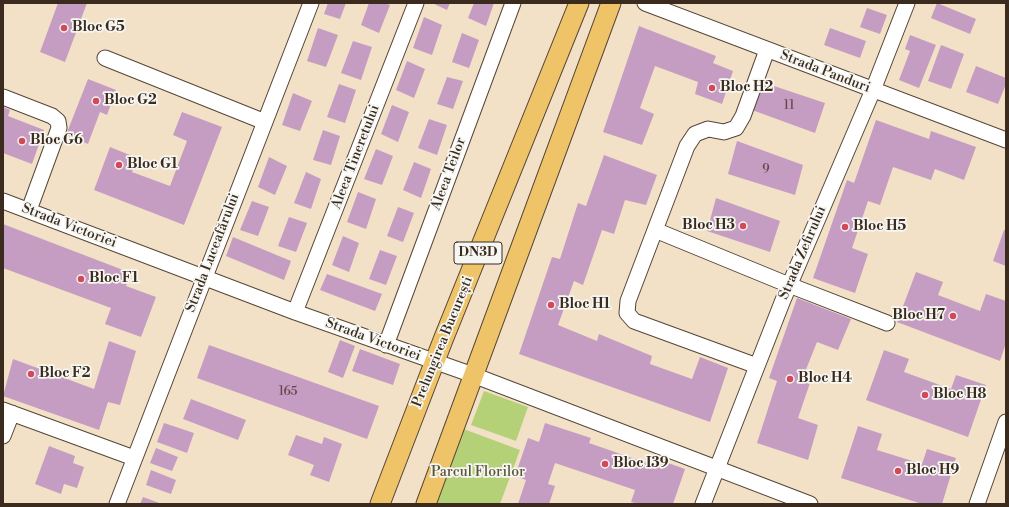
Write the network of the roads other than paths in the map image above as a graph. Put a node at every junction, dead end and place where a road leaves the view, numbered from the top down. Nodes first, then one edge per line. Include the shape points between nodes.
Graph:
1 (312, 3) edge
2 (416, 3) edge
3 (513, 3) edge
4 (580, 3) edge
5 (611, 3) edge
6 (645, 3) edge
7 (907, 3) edge
8 (767, 50) junction
9 (106, 58) dead end
10 (873, 90) junction
11 (3, 97) edge
12 (265, 122) junction
13 (1006, 140) edge
14 (3, 201) edge
15 (29, 210) junction
16 (655, 230) junction
17 (204, 276) junction
18 (789, 285) junction
19 (295, 312) junction
20 (887, 323) dead end
21 (386, 345) junction
22 (434, 362) junction
23 (757, 366) junction
24 (473, 375) junction
25 (8, 411) edge
26 (1006, 422) edge
27 (3, 436) edge
28 (134, 458) junction
29 (717, 469) junction
30 (116, 504) edge
31 (380, 504) edge
32 (426, 504) edge
33 (703, 504) edge
34 (810, 504) edge
35 (977, 504) edge

1 - 12 street, Strada Luceafărului
2 - 19 street, Aleea Tineretului
3 - 21 street, Aleea Teilor
4 - 22 main road, Prelungirea București / DN3D
5 - 24 main road, DN3D
6 - 8 street, Strada Panduri
7 - 10 street, Strada Zefirului
8 - 10 street, Strada Panduri
8 - 16 street via 743,116 736,128 724,132 708,130 695,134 687,146
9 - 12 street
10 - 13 street, Strada Panduri
10 - 18 street, Strada Zefirului
11 - 15 street via 52,116 58,121 58,128
12 - 17 street, Strada Luceafărului
14 - 15 street, Strada Victoriei
15 - 17 street, Strada Victoriei
16 - 18 street
16 - 23 street via 628,301 627,313 634,321
17 - 19 street, Strada Victoriei
17 - 28 street, Strada Luceafărului
18 - 20 street
18 - 23 street, Strada Zefirului
19 - 21 street, Strada Victoriei
21 - 22 street, Strada Victoriei
22 - 24 street, Strada Victoriei
22 - 31 main road, Prelungirea București / DN3D
23 - 29 street, Strada Zefirului
24 - 29 street, Strada Victoriei
24 - 32 main road, DN3D
25 - 27 street
25 - 28 street
26 - 35 street
28 - 30 street, Strada Luceafărului
29 - 33 street, Strada Zefirului
29 - 34 street, Strada Victoriei

